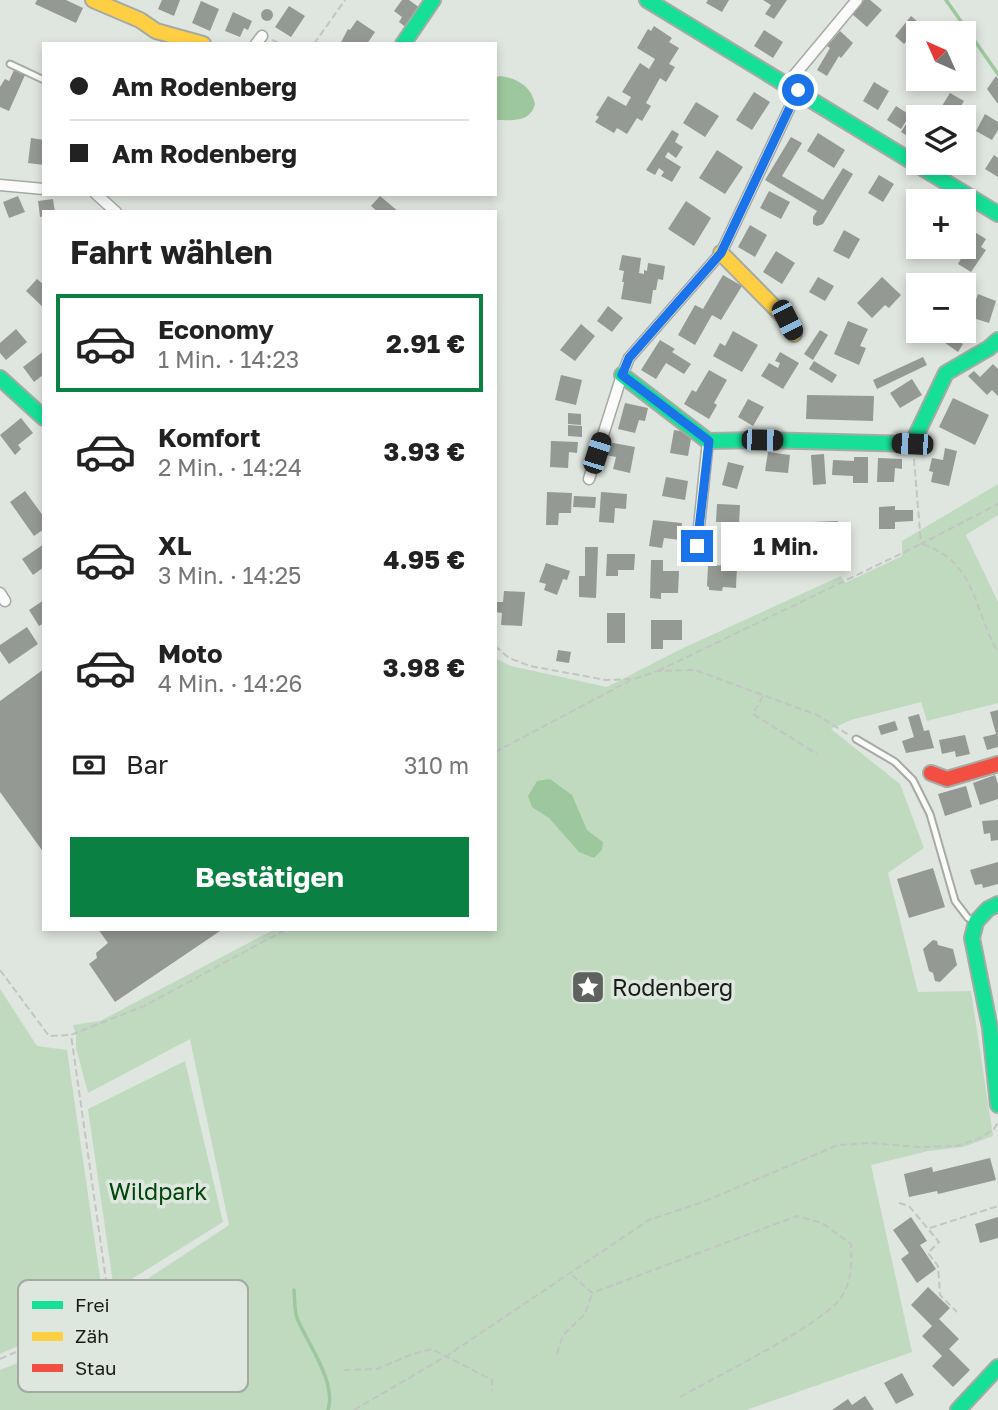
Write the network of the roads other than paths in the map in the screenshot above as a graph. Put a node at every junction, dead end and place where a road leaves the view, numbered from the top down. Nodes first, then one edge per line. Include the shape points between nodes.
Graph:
1 (93, 0) edge
2 (433, 0) edge
3 (647, 0) edge
4 (857, 0) edge
5 (154, 37) edge
6 (189, 42) edge
7 (404, 42) edge
8 (10, 64) dead end
9 (42, 79) edge
10 (792, 87) junction
11 (0, 185) edge
12 (42, 189) edge
13 (998, 214) edge
14 (721, 253) junction
15 (794, 334) dead end
16 (998, 340) edge
17 (622, 375) junction
18 (0, 378) edge
19 (42, 416) edge
20 (709, 441) junction
21 (589, 479) dead end
22 (697, 546) dead end
23 (856, 739) road end
24 (998, 764) edge
25 (931, 773) dead end
26 (998, 904) edge
27 (976, 922) junction
28 (998, 1105) edge
29 (998, 1367) edge
30 (958, 1410) edge

1 - 5 street via 140,20
2 - 7 street
3 - 10 street
4 - 10 street
5 - 6 street
8 - 9 lane
10 - 13 street
10 - 14 street
11 - 12 street
14 - 15 street via 787,320
14 - 17 street via 629,358
16 - 20 street via 946,373 912,444
17 - 20 street
17 - 21 street
18 - 19 street
20 - 22 street
23 - 27 lane via 895,762 913,780 930,814 955,901
24 - 25 street via 947,779
26 - 27 street
27 - 28 street via 972,937 990,1028
29 - 30 street

